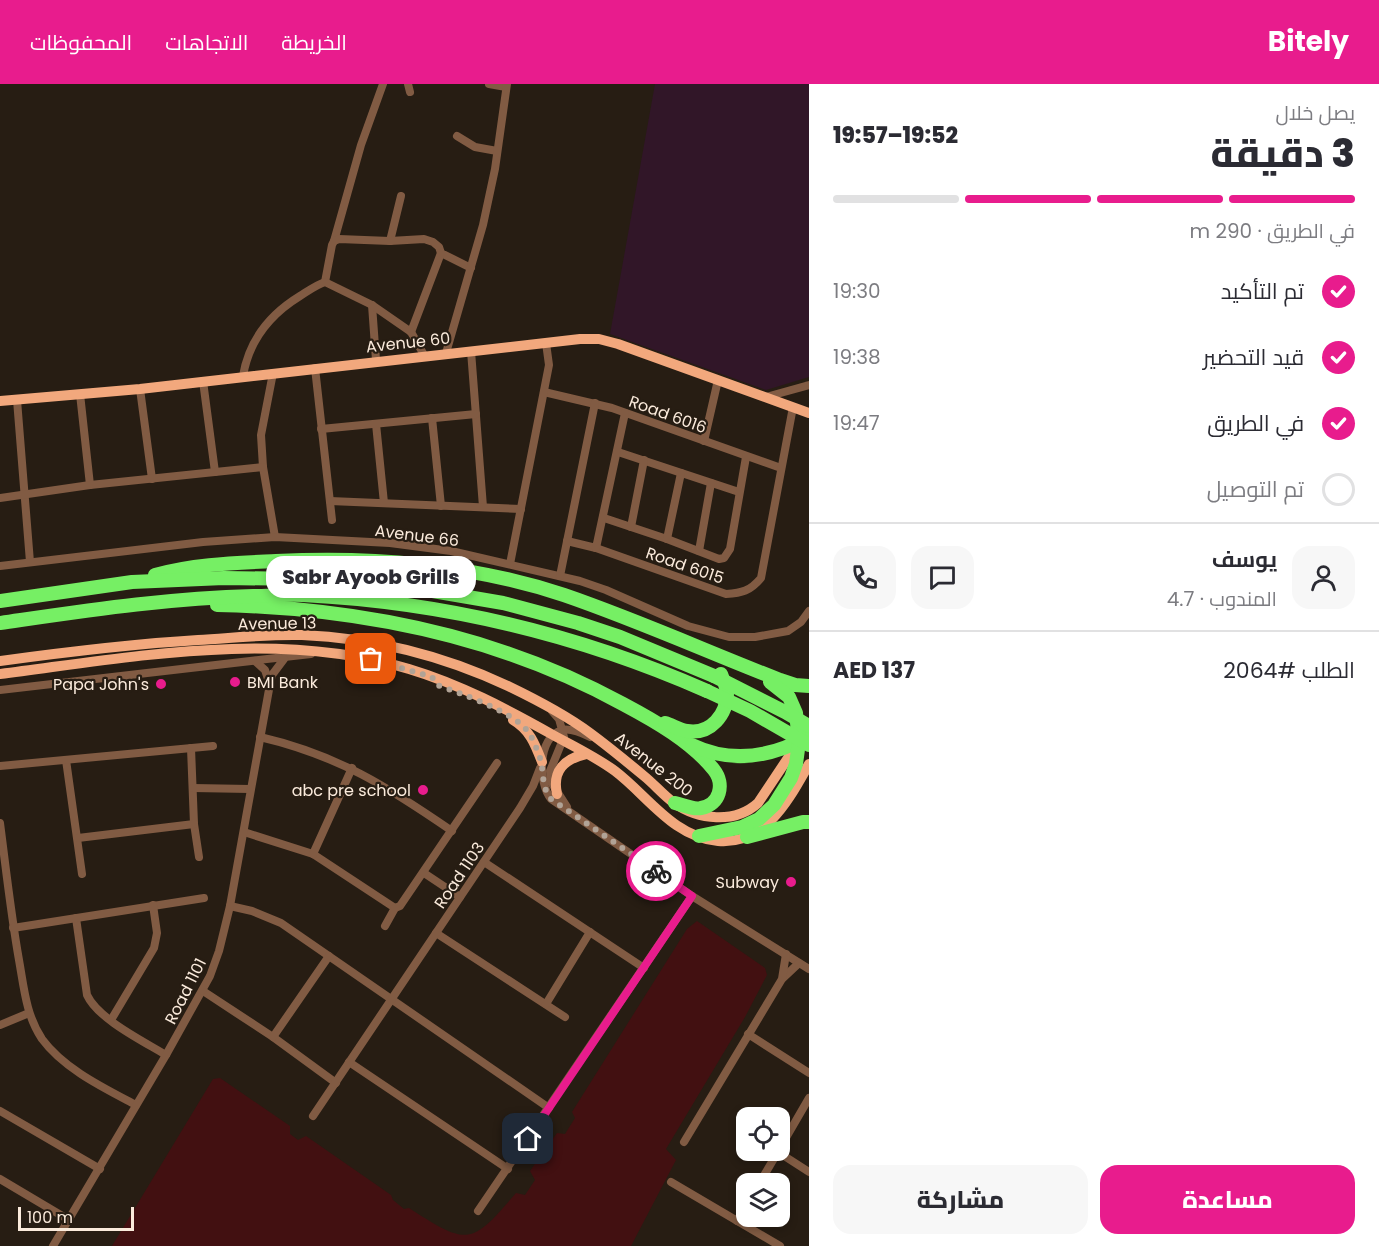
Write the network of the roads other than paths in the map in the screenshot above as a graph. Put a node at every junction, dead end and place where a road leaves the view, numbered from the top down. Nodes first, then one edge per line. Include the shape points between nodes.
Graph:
1 (383, 84) edge
2 (489, 84) edge
3 (507, 86) edge
4 (457, 136) dead end
5 (498, 151) junction
6 (401, 196) dead end
7 (334, 241) junction
8 (390, 241) junction
9 (441, 253) junction
10 (471, 267) junction
11 (325, 282) junction
12 (372, 304) junction
13 (411, 332) junction
14 (546, 343) junction
15 (471, 351) junction
16 (446, 353) junction
17 (424, 356) junction
18 (376, 360) junction
19 (315, 368) junction
20 (273, 373) junction
21 (243, 376) junction
22 (718, 380) junction
23 (203, 381) junction
24 (809, 385) edge
25 (140, 389) junction
26 (544, 392) junction
27 (80, 394) junction
28 (766, 397) junction
29 (16, 400) junction
30 (0, 401) edge
31 (595, 403) junction
32 (793, 407) junction
33 (625, 413) junction
34 (809, 413) edge
35 (477, 414) junction
36 (432, 418) junction
37 (376, 424) junction
38 (321, 429) junction
39 (704, 441) junction
40 (618, 452) junction
41 (746, 457) junction
42 (644, 460) junction
43 (263, 467) junction
44 (781, 468) junction
45 (214, 472) junction
46 (681, 472) junction
47 (152, 479) junction
48 (711, 483) junction
49 (90, 485) junction
50 (739, 492) junction
51 (24, 494) junction
52 (0, 498) edge
53 (330, 501) junction
54 (384, 503) junction
55 (441, 506) junction
56 (483, 507) junction
57 (521, 509) junction
58 (604, 518) junction
59 (332, 520) dead end
60 (631, 527) junction
61 (275, 537) junction
62 (667, 539) junction
63 (567, 541) junction
64 (596, 548) junction
65 (699, 551) junction
66 (30, 562) junction
67 (510, 564) junction
68 (0, 566) edge
69 (560, 576) junction
70 (132, 582) junction
71 (0, 601) edge
72 (128, 605) junction
73 (809, 611) edge
74 (0, 623) edge
75 (670, 636) junction
76 (326, 652) junction
77 (284, 659) junction
78 (0, 661) edge
79 (255, 661) junction
80 (729, 661) junction
81 (0, 674) edge
82 (432, 677) junction
83 (270, 684) junction
84 (809, 686) edge
85 (0, 690) edge
86 (549, 709) junction
87 (643, 714) junction
88 (809, 726) edge
89 (560, 735) junction
90 (261, 737) junction
91 (677, 737) junction
92 (604, 744) junction
93 (213, 746) dead end
94 (191, 748) junction
95 (802, 748) edge
96 (586, 754) junction
97 (66, 760) junction
98 (542, 762) junction
99 (497, 763) dead end
100 (809, 764) edge
101 (0, 766) edge
102 (352, 768) junction
103 (193, 788) junction
104 (250, 789) junction
105 (557, 794) junction
106 (675, 803) junction
107 (573, 816) junction
108 (809, 822) edge
109 (0, 823) edge
110 (194, 824) junction
111 (452, 831) junction
112 (244, 832) junction
113 (699, 836) junction
114 (747, 837) junction
115 (78, 838) junction
116 (313, 854) junction
117 (199, 857) dead end
118 (484, 862) junction
119 (3, 865) edge
120 (424, 873) junction
121 (82, 874) dead end
122 (692, 896) junction
123 (460, 897) junction
124 (204, 898) dead end
125 (153, 905) junction
126 (230, 906) junction
127 (395, 908) junction
128 (76, 918) junction
129 (385, 926) dead end
130 (13, 928) junction
131 (590, 932) junction
132 (436, 933) junction
133 (786, 954) junction
134 (329, 956) junction
135 (799, 963) junction
136 (644, 968) junction
137 (809, 969) edge
138 (782, 979) junction
139 (203, 992) junction
140 (392, 999) junction
141 (546, 1004) junction
142 (28, 1013) junction
143 (565, 1017) dead end
144 (111, 1020) junction
145 (0, 1025) edge
146 (748, 1034) junction
147 (273, 1037) junction
148 (166, 1055) junction
149 (350, 1062) junction
150 (809, 1073) edge
151 (336, 1083) junction
152 (809, 1098) edge
153 (136, 1105) junction
154 (549, 1108) junction
155 (0, 1111) edge
156 (313, 1116) dead end
157 (790, 1131) edge
158 (684, 1142) dead end
159 (790, 1158) edge
160 (100, 1169) junction
161 (508, 1169) junction
162 (809, 1172) edge
163 (0, 1179) edge
164 (671, 1182) dead end
165 (478, 1211) dead end
166 (69, 1220) junction
167 (736, 1220) edge
168 (747, 1227) edge
169 (53, 1246) edge
170 (780, 1246) edge

1 - 7 street
2 - 3 street
3 - 5 street
4 - 5 street via 475,147
5 - 10 street
6 - 8 street
7 - 8 street
7 - 11 street
8 - 9 street via 424,239 433,242
9 - 10 street
9 - 13 street
10 - 16 street
11 - 12 street
11 - 21 street via 283,308 259,331
12 - 13 street
12 - 18 street
13 - 17 street
14 - 15 street, Avenue 60
14 - 22 street, Avenue 60 via 599,339
14 - 26 street via 549,365
15 - 16 street, Avenue 60
15 - 35 street
16 - 17 street, Avenue 60
17 - 18 street, Avenue 60
18 - 19 street, Avenue 60
19 - 20 street, Avenue 60
19 - 38 street
20 - 21 street, Avenue 60
20 - 43 street via 261,435
21 - 23 street, Avenue 60
22 - 28 street, Avenue 60
22 - 39 street
23 - 25 street, Avenue 60
23 - 45 street
24 - 28 street
25 - 27 street, Avenue 60
25 - 47 street
26 - 31 street, Road 6016
26 - 57 street
27 - 29 street, Avenue 60
27 - 49 street
28 - 32 street, Avenue 60
29 - 30 street, Avenue 60
29 - 51 street
31 - 33 street, Road 6016
31 - 63 street
32 - 34 street, Avenue 60
32 - 44 street, Road 6015
33 - 39 street, Road 6016
33 - 40 street
35 - 36 street
35 - 56 street
36 - 37 street
36 - 55 street
37 - 38 street
37 - 54 street
38 - 53 street
39 - 41 street, Road 6016
40 - 42 street
40 - 58 street
41 - 44 street, Road 6016
41 - 50 street
42 - 46 street
42 - 60 street
43 - 45 street
43 - 61 street
44 - 64 street, Road 6015 via 761,578 742,593 726,594
45 - 47 street
46 - 48 street
46 - 62 street
47 - 49 street
48 - 50 street
48 - 65 street
49 - 51 street
50 - 65 street via 727,555 719,559
51 - 52 street
51 - 66 street
53 - 54 street
53 - 59 street
54 - 55 street
55 - 56 street
56 - 57 street
57 - 67 street
58 - 60 street
58 - 64 street
60 - 62 street
61 - 66 street, Avenue 66
61 - 67 street, Avenue 66 via 390,543
62 - 65 street
63 - 64 street, Road 6015
63 - 69 street
66 - 68 street, Avenue 66
67 - 69 street, Avenue 66
69 - 73 street, Avenue 66 via 606,590 688,626 729,637 788,631
70 - 71 highway
70 - 75 highway via 173,570 216,564 302,560 444,568 562,595
70 - 88 highway, bridge via 224,578 386,583 503,603 620,637 714,676
72 - 74 highway
72 - 87 highway via 308,610 404,624 534,661
72 - 95 highway, bridge via 302,595 440,609 500,621 653,668 750,711
75 - 80 highway
75 - 87 highway via 699,653 722,675 727,692 724,709 710,728 688,731
76 - 77 street
76 - 81 street, Avenue 13 via 264,648 152,654
76 - 82 street, Avenue 13 via 386,663
77 - 79 street
77 - 83 street, Road 1101
78 - 86 street, Avenue 13 via 152,643 313,636 393,647 454,664 508,686
79 - 83 street via 265,670
79 - 85 street
80 - 84 highway via 795,685
80 - 95 highway via 789,697
82 - 89 street, Avenue 13
82 - 98 street via 437,685 480,702 523,726
83 - 90 street, Road 1101
86 - 89 street, Avenue 200 via 559,720
86 - 92 street, Avenue 13
87 - 91 highway
88 - 95 street, Avenue 200
89 - 92 street, Avenue 200 via 574,730
89 - 96 street, Avenue 200
89 - 98 street via 546,749
89 - 105 street via 550,771
90 - 102 street
90 - 104 street, Road 1101
91 - 95 highway via 706,751 730,756
91 - 106 highway via 711,766 721,783 716,801 708,806 699,809
92 - 106 street, Avenue 200
93 - 94 street
94 - 97 street
94 - 103 street
95 - 106 street, Avenue 200 via 758,803 744,813 715,817 697,814
95 - 113 highway via 791,778 774,805 759,819 742,827
96 - 105 street via 561,767 555,783
96 - 113 street, Avenue 200 via 615,771 657,811
97 - 101 street
97 - 115 street
98 - 107 street via 546,792
98 - 118 street, Road 1103 via 527,798
99 - 111 street
100 - 114 street, Avenue 200 via 777,814 763,829
102 - 111 street
102 - 116 street
103 - 104 street
103 - 110 street
104 - 112 street, Road 1101
105 - 107 street
107 - 122 street
108 - 114 highway
109 - 119 street
110 - 115 street
110 - 117 street
111 - 120 street
112 - 116 street
112 - 126 street, Road 1101
113 - 114 street, Avenue 200 via 717,841
115 - 121 street
116 - 127 street
118 - 123 street, Road 1103
118 - 131 street
119 - 130 street
120 - 123 street
120 - 127 street
122 - 133 street
122 - 136 street
123 - 132 street, Road 1103
124 - 125 street
125 - 128 street
125 - 144 street via 157,933 154,948
126 - 134 street via 272,918
126 - 139 street, Road 1101
127 - 129 street
128 - 130 street
128 - 144 street via 87,995 94,1007
130 - 142 street
131 - 136 street
131 - 141 street
132 - 140 street, Road 1103
132 - 141 street
133 - 135 street
133 - 138 street
134 - 140 street
134 - 147 street
135 - 137 street
135 - 138 street
136 - 154 street
138 - 146 street
139 - 147 street
139 - 148 street, Road 1101
140 - 149 street, Road 1103
140 - 154 street
141 - 143 street
142 - 145 street
142 - 153 street via 43,1040 68,1064
144 - 148 street
146 - 150 street
146 - 158 street
147 - 151 street
148 - 153 street, Road 1101
149 - 151 street, Road 1103
149 - 161 street
151 - 156 street, Road 1103
152 - 157 street
153 - 160 street, Road 1101
154 - 161 street
155 - 160 street
159 - 162 street
160 - 166 street, Road 1101
161 - 165 street
163 - 166 street
164 - 167 street
166 - 169 street, Road 1101
168 - 170 street

